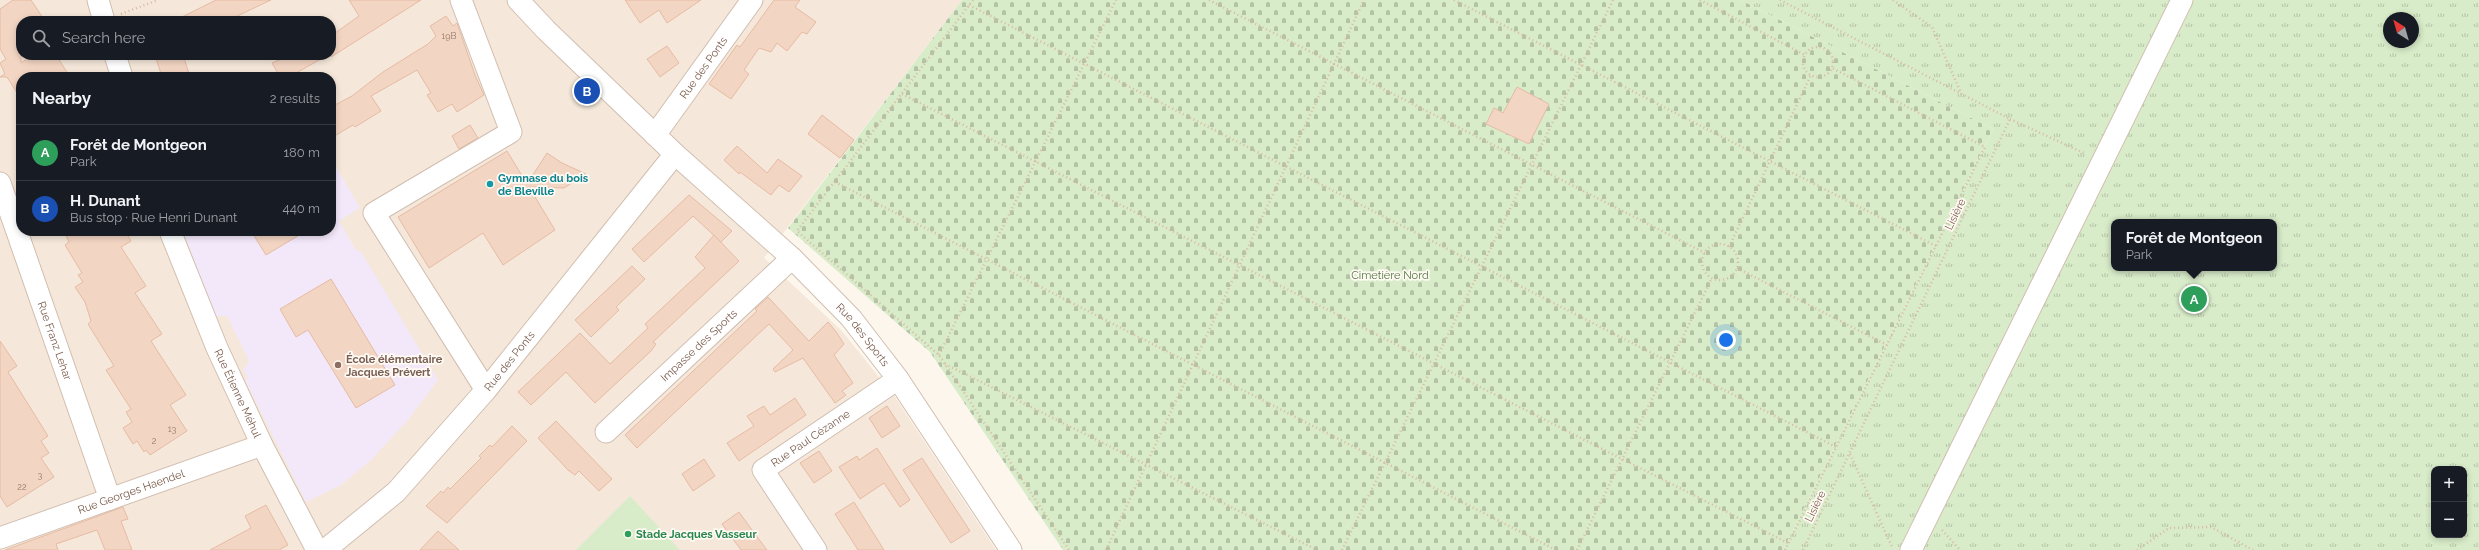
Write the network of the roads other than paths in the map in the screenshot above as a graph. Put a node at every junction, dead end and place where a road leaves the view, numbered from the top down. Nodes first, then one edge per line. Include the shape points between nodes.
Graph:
1 (98, 0) edge
2 (461, 0) edge
3 (518, 0) edge
4 (752, 0) edge
5 (2182, 0) edge
6 (103, 16) edge
7 (117, 60) edge
8 (120, 72) edge
9 (655, 135) junction
10 (675, 154) junction
11 (0, 183) edge
12 (16, 229) edge
13 (18, 236) edge
14 (172, 236) edge
15 (792, 258) junction
16 (898, 379) junction
17 (486, 390) junction
18 (606, 432) dead end
19 (262, 445) junction
20 (110, 499) junction
21 (0, 538) edge
22 (317, 550) edge
23 (325, 550) edge
24 (816, 550) edge
25 (1011, 550) edge
26 (1911, 550) edge

1 - 6 street
2 - 17 street via 511,132 374,213
3 - 9 street, Rue des Sports
4 - 9 street, Rue des Ponts
5 - 26 street
7 - 8 street
9 - 10 street, Rue des Sports
10 - 15 street, Rue des Sports
10 - 17 street, Rue des Ponts
11 - 12 street, Rue Franz Lehar
13 - 20 street, Rue Franz Lehar
14 - 19 street, Rue Étienne Méhul via 218,348
15 - 16 street, Rue des Sports via 851,318
15 - 18 street, Impasse des Sports
16 - 24 street, Rue Paul Cézanne via 763,470
16 - 25 street, Rue des Sports
17 - 23 street, Rue des Ponts via 396,492
19 - 20 street, Rue Georges Haendel
19 - 22 street, Rue Étienne Méhul
20 - 21 street, Rue Georges Haendel

